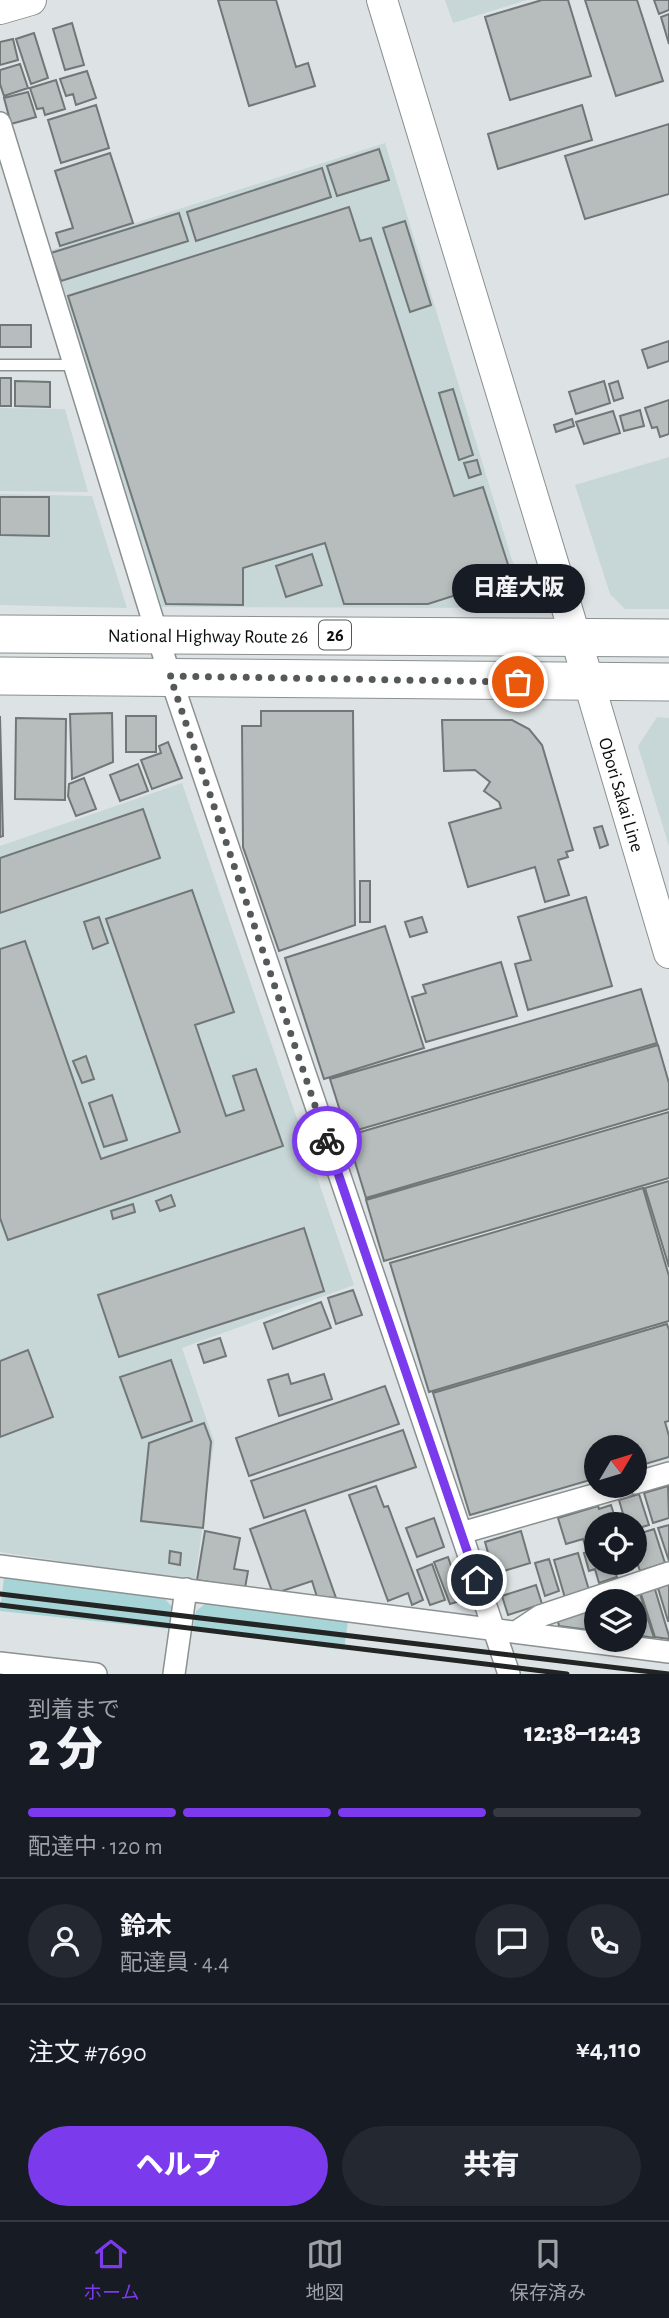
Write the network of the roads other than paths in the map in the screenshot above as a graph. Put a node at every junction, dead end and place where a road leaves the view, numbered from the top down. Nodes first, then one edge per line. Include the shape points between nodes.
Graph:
1 (31, 0) edge
2 (382, 0) edge
3 (0, 9) edge
4 (0, 123) edge
5 (0, 365) edge
6 (74, 365) junction
7 (0, 634) edge
8 (157, 634) junction
9 (575, 637) junction
10 (669, 638) edge
11 (0, 676) edge
12 (170, 676) junction
13 (669, 682) edge
14 (588, 683) junction
15 (669, 953) edge
16 (669, 1473) edge
17 (648, 1479) edge
18 (584, 1498) edge
19 (461, 1533) junction
20 (0, 1566) edge
21 (669, 1573) edge
22 (186, 1589) junction
23 (493, 1628) junction
24 (516, 1632) junction
25 (669, 1652) edge
26 (0, 1663) edge
27 (96, 1674) edge
28 (174, 1674) edge
29 (509, 1674) edge

1 - 3 street
2 - 9 street, Obori Sakai Line
4 - 6 street
5 - 6 lane
6 - 8 street
7 - 8 highway, National Highway Route 26 / 26
8 - 9 highway, National Highway Route 26 / 26
8 - 12 street
9 - 10 highway, National Highway Route 26 / 26
9 - 14 street, Obori Sakai Line
11 - 12 highway
12 - 14 highway
12 - 19 street
13 - 14 highway
14 - 15 street, Obori Sakai Line
16 - 17 street
18 - 19 street
19 - 23 street
20 - 22 street
21 - 24 street via 540,1616
22 - 23 street
22 - 28 street
23 - 24 street
23 - 29 street
24 - 25 street
26 - 27 street

